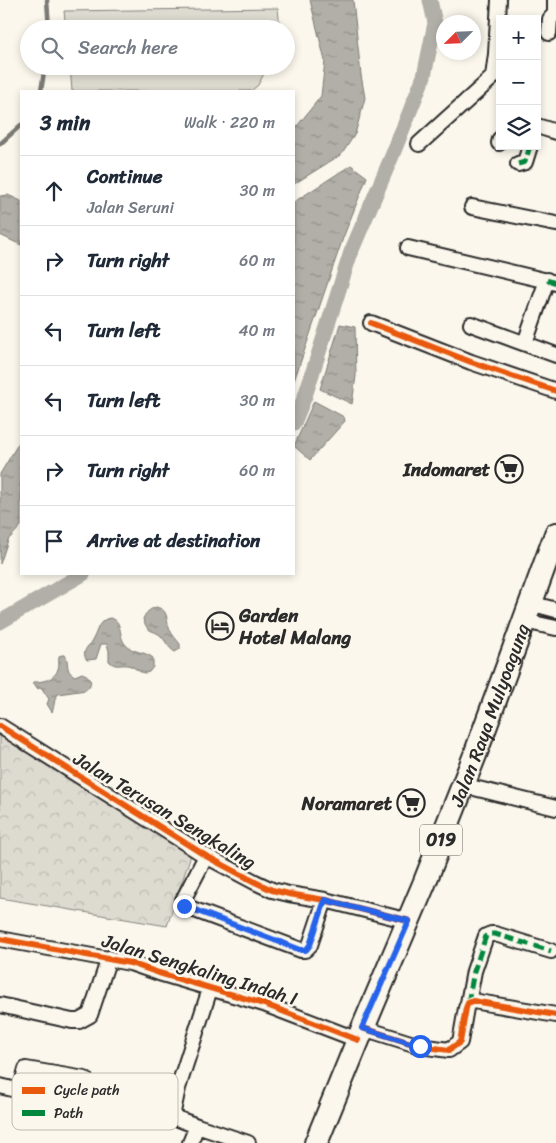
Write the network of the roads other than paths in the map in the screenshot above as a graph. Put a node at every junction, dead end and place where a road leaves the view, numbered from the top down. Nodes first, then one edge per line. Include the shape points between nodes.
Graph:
1 (499, 0) edge
2 (555, 0) edge
3 (549, 32) dead end
4 (496, 60) edge
5 (496, 78) edge
6 (541, 127) edge
7 (556, 132) edge
8 (419, 144) dead end
9 (529, 150) edge
10 (518, 164) dead end
11 (472, 207) dead end
12 (556, 224) edge
13 (408, 248) dead end
14 (551, 281) edge
15 (371, 323) dead end
16 (471, 324) dead end
17 (525, 343) junction
18 (556, 355) edge
19 (556, 391) edge
20 (556, 534) edge
21 (556, 610) edge
22 (527, 612) junction
23 (556, 628) edge
24 (0, 726) edge
25 (462, 785) junction
26 (556, 808) edge
27 (206, 856) junction
28 (325, 900) junction
29 (409, 921) junction
30 (0, 939) edge
31 (551, 951) dead end
32 (109, 958) junction
33 (210, 989) junction
34 (468, 1003) junction
35 (0, 1005) edge
36 (556, 1015) edge
37 (360, 1034) junction
38 (25, 1073) edge
39 (50, 1073) edge
40 (178, 1088) edge
41 (178, 1119) edge
42 (197, 1126) junction
43 (190, 1143) edge
44 (248, 1143) edge
45 (316, 1143) edge

1 - 4 street
2 - 3 street via 555,14 550,19
5 - 8 street
6 - 7 street
9 - 10 street via 525,162
11 - 12 street
13 - 14 street
14 - 17 street
15 - 19 street
16 - 17 street
17 - 18 street
20 - 22 main road, Jalan Raya Mulyoagung / 019
21 - 22 street
22 - 23 street
22 - 25 main road, Jalan Raya Mulyoagung / 019
24 - 27 street, Jalan Terusan Sengkaling
25 - 26 street
25 - 29 main road, Jalan Raya Mulyoagung / 019
27 - 28 street, Jalan Terusan Sengkaling via 272,890
27 - 28 street via 182,902 184,906 301,950 310,945
28 - 29 street, Jalan Terusan Sengkaling
29 - 37 main road, Jalan Raya Mulyoagung / 019
30 - 32 street, Jalan Sengkaling Indah I
31 - 34 street via 495,934 486,936 474,971
32 - 33 street, Jalan Sengkaling Indah I
32 - 35 street via 90,1015 84,1019 72,1021
33 - 37 street, Jalan Sengkaling Indah I
33 - 40 street
34 - 36 street via 480,1001
34 - 37 street, Jalan Sengkaling Indah I via 460,1042 449,1050
37 - 45 main road, Jalan Raya Mulyoagung / 019
38 - 39 street via 26,1069
41 - 42 street
42 - 43 street
42 - 44 street

